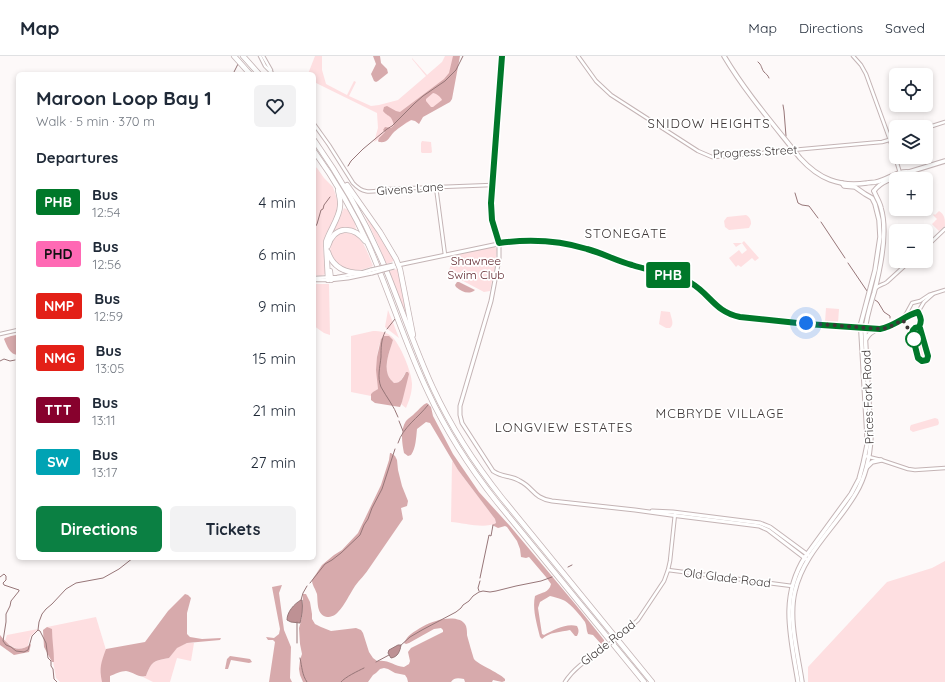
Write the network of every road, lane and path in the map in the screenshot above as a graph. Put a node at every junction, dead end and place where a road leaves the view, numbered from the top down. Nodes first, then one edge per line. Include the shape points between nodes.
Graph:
1 (234, 56) edge
2 (243, 56) edge
3 (262, 56) edge
4 (502, 56) edge
5 (578, 56) edge
6 (724, 56) edge
7 (853, 56) edge
8 (248, 72) edge
9 (257, 72) edge
10 (272, 72) edge
11 (945, 122) edge
12 (933, 126) edge
13 (316, 127) edge
14 (889, 137) edge
15 (889, 140) edge
16 (316, 143) edge
17 (794, 150) junction
18 (316, 154) edge
19 (945, 162) edge
20 (334, 170) junction
21 (909, 172) edge
22 (889, 177) edge
23 (889, 181) edge
24 (335, 183) junction
25 (869, 183) junction
26 (842, 184) junction
27 (865, 184) junction
28 (492, 185) junction
29 (436, 187) junction
30 (874, 191) junction
31 (864, 194) junction
32 (945, 229) edge
33 (933, 240) edge
34 (499, 243) junction
35 (881, 243) junction
36 (369, 247) junction
37 (328, 252) junction
38 (445, 255) junction
39 (396, 266) junction
40 (902, 268) edge
41 (371, 272) junction
42 (361, 273) junction
43 (316, 279) edge
44 (329, 279) junction
45 (877, 279) junction
46 (880, 285) junction
47 (945, 290) edge
48 (874, 291) junction
49 (933, 294) junction
50 (916, 302) junction
51 (910, 306) junction
52 (921, 308) junction
53 (914, 313) junction
54 (900, 320) junction
55 (863, 328) junction
56 (880, 329) junction
57 (16, 330) edge
58 (0, 334) edge
59 (866, 342) junction
60 (414, 345) junction
61 (867, 456) junction
62 (881, 460) junction
63 (866, 468) junction
64 (945, 468) edge
65 (675, 514) junction
66 (807, 557) junction
67 (668, 570) junction
68 (785, 585) junction
69 (794, 586) junction
70 (790, 592) junction
71 (565, 682) edge
72 (644, 682) edge
73 (652, 682) edge
74 (798, 682) edge
75 (802, 682) edge

1 - 8 highway
2 - 9 highway
3 - 10 street via 265,66
4 - 28 main road
5 - 17 street, Progress Street via 596,81 613,97 703,154 722,157
6 - 17 main road via 750,95
7 - 14 street via 866,74
11 - 12 street
13 - 29 street, Givens Lane via 353,183 360,189 374,192
15 - 17 street, Progress Street
16 - 20 highway
17 - 26 main road via 816,172
18 - 24 highway
19 - 21 main road
20 - 39 highway via 366,211 396,258
20 - 60 highway via 375,245
22 - 25 main road
23 - 30 main road
24 - 36 highway
24 - 44 highway via 340,208 326,242
25 - 27 main road
25 - 30 main road via 874,186
26 - 27 main road
26 - 31 main road via 855,187
27 - 31 main road via 862,187
28 - 29 street, Givens Lane
28 - 34 main road via 491,212
29 - 38 street
30 - 31 main road via 870,195
30 - 35 main road, Prices Fork Road via 883,216 884,231
31 - 35 main road via 874,201 879,217
32 - 33 street
34 - 38 main road
34 - 55 main road via 541,241 586,248 625,263 688,281 721,309 738,317
34 - 65 main road via 499,259 491,301 460,407 463,425 493,470 502,476 521,481 539,498 552,502
35 - 45 main road, Prices Fork Road via 882,253
35 - 55 main road, Prices Fork Road via 863,315
36 - 37 highway via 359,234 345,230 332,237
36 - 72 highway via 422,379 462,454 497,502
37 - 42 highway via 333,262 341,269
37 - 44 highway
38 - 39 main road
39 - 41 main road, bridge
39 - 60 highway via 407,302
40 - 46 street
41 - 42 main road
41 - 44 main road via 348,278
42 - 44 street
43 - 44 street
45 - 46 street
45 - 48 main road, Prices Fork Road
46 - 48 street
47 - 49 street
48 - 55 main road, Prices Fork Road
49 - 50 street
49 - 52 street
50 - 51 street
50 - 52 street
51 - 53 street
51 - 54 street
52 - 53 street
53 - 54 street
54 - 56 street
55 - 56 street
55 - 59 main road, Prices Fork Road
55 - 61 main road, Prices Fork Road
56 - 59 main road via 868,334
57 - 58 street
59 - 61 main road, Prices Fork Road via 871,437
60 - 73 highway via 444,411 482,472
61 - 62 street
61 - 63 main road, Prices Fork Road
61 - 66 main road, Prices Fork Road via 853,490
62 - 63 main road via 872,462
62 - 64 street via 911,469
63 - 66 main road, Prices Fork Road via 853,498
65 - 66 main road via 763,523
65 - 67 street, Glade Road
66 - 69 main road, Prices Fork Road
67 - 68 street, Old Glade Road
67 - 71 street, Glade Road, bridge via 661,586 632,626 578,666
68 - 69 street, Old Glade Road
68 - 70 street, Old Glade Road
69 - 70 main road, Prices Fork Road
69 - 75 main road, Prices Fork Road via 793,622
70 - 74 main road, Prices Fork Road via 789,620

